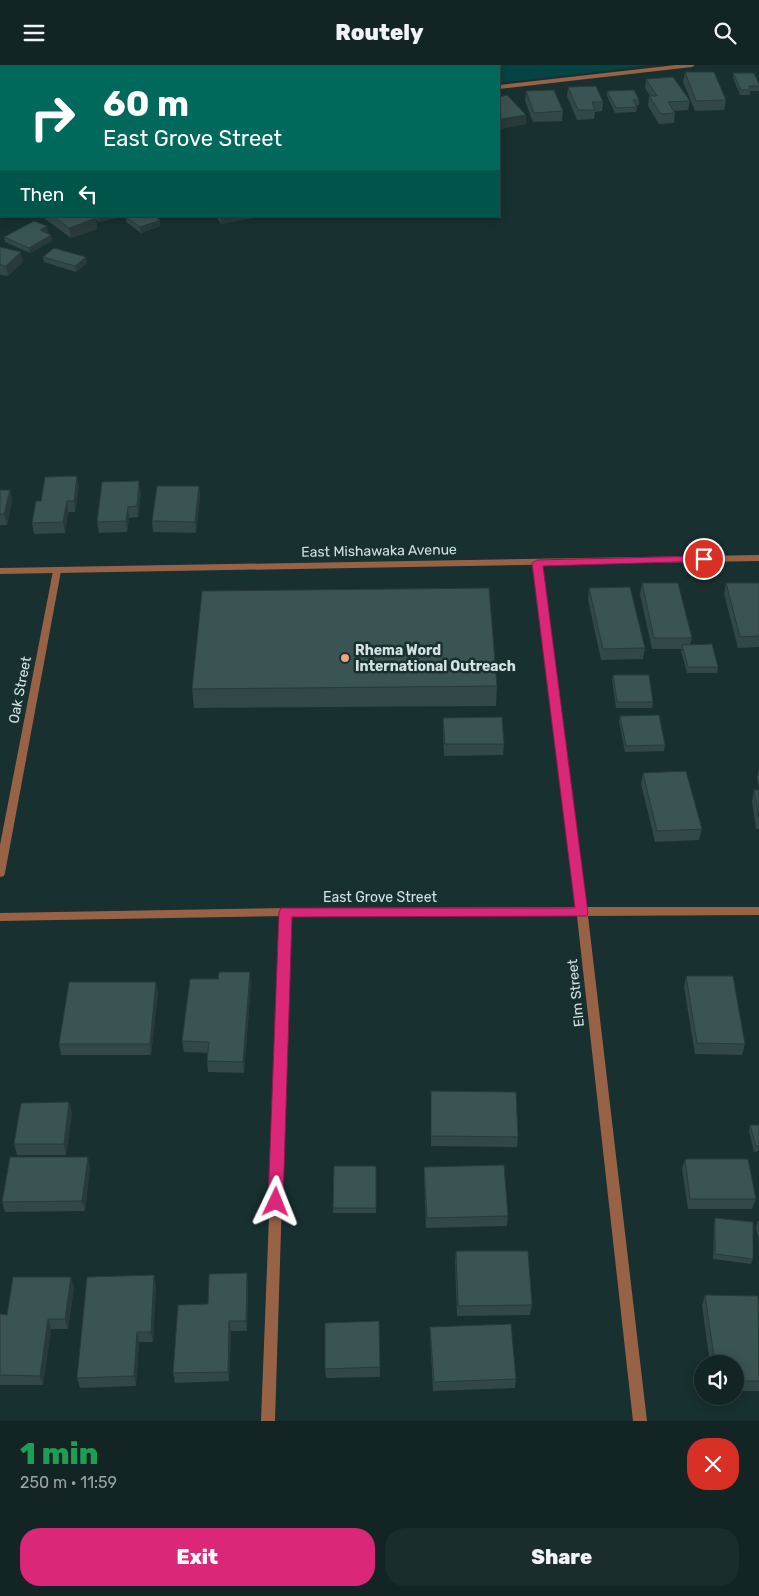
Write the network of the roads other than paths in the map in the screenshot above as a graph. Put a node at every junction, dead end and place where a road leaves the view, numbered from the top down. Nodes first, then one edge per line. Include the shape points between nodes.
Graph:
1 (692, 65) edge
2 (500, 87) edge
3 (759, 558) edge
4 (537, 563) junction
5 (0, 571) edge
6 (57, 571) junction
7 (0, 873) edge
8 (759, 911) edge
9 (286, 912) junction
10 (582, 913) junction
11 (0, 917) edge
12 (268, 1421) edge
13 (640, 1421) edge

1 - 2 street
3 - 4 street, East Mishawaka Avenue
4 - 6 street, East Mishawaka Avenue
4 - 10 street, Elm Street
5 - 6 street, East Mishawaka Avenue
6 - 7 street, Oak Street
8 - 10 street, East Grove Street
9 - 10 street, East Grove Street
9 - 11 street, East Grove Street
9 - 12 street
10 - 13 street, Elm Street

